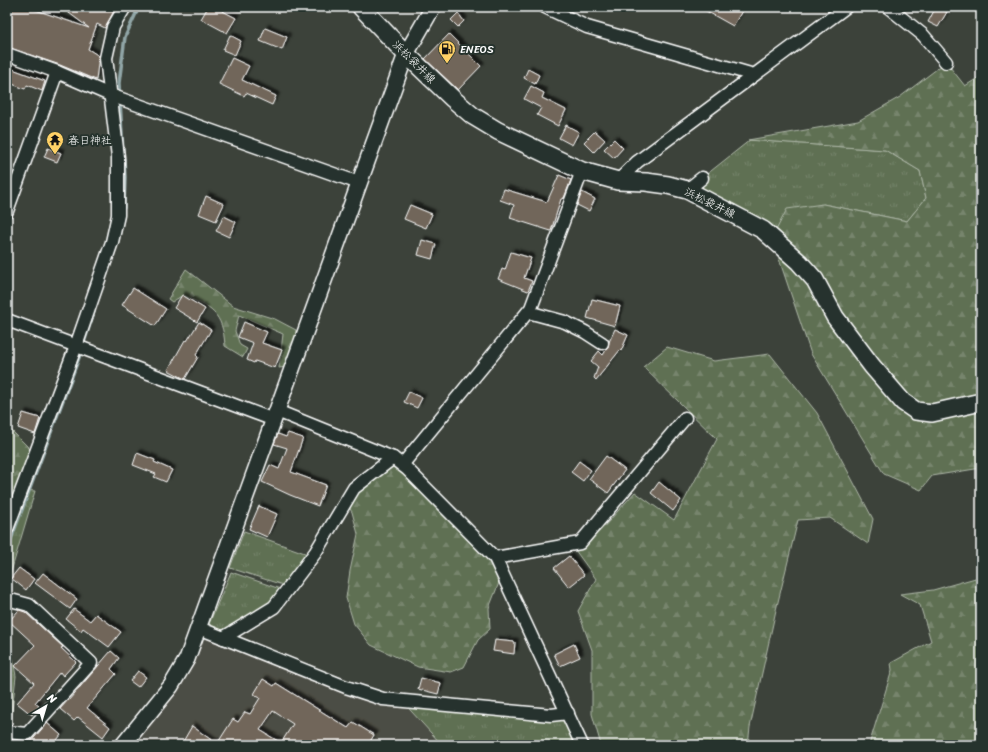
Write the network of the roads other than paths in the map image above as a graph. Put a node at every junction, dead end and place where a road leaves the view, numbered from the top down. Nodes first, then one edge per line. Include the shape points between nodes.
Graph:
1 (125, 7) edge
2 (361, 7) edge
3 (433, 7) edge
4 (545, 7) edge
5 (846, 7) edge
6 (888, 7) edge
7 (7, 54) edge
8 (406, 54) junction
9 (946, 62) dead end
10 (57, 72) junction
11 (754, 75) junction
12 (110, 95) junction
13 (582, 171) junction
14 (702, 178) dead end
15 (618, 181) junction
16 (359, 183) junction
17 (687, 190) junction
18 (7, 209) edge
19 (528, 312) junction
20 (7, 320) edge
21 (602, 343) dead end
22 (76, 346) junction
23 (981, 402) edge
24 (276, 416) junction
25 (685, 418) dead end
26 (397, 461) junction
27 (7, 529) edge
28 (495, 558) junction
29 (7, 599) edge
30 (199, 628) junction
31 (223, 638) junction
32 (568, 713) junction
33 (7, 732) edge
34 (123, 745) edge
35 (582, 745) edge

1 - 12 street via 113,27 106,58
2 - 8 main road, 浜松袋井線
3 - 8 street
4 - 11 street via 587,27
5 - 11 street
6 - 9 street via 923,35
7 - 10 street
8 - 13 main road, 浜松袋井線 via 473,116 498,131
8 - 16 street
10 - 12 street
10 - 18 street
11 - 15 street via 637,162
12 - 16 street
12 - 22 street via 118,157 118,215 112,242
13 - 15 main road, 浜松袋井線
13 - 19 street
14 - 17 street
15 - 17 main road, 浜松袋井線 via 646,182
16 - 24 street
17 - 23 main road, 浜松袋井線 via 763,230 799,262 815,280 847,334 903,402 916,411 932,413
19 - 21 street via 565,322
19 - 26 street
20 - 22 street
22 - 24 street
22 - 27 street
24 - 26 street
24 - 30 street
25 - 28 street via 580,543
26 - 28 street
26 - 31 street via 354,488 315,553 274,607
28 - 32 street
29 - 33 street via 29,605 91,663 27,734
30 - 31 street
30 - 34 street via 187,659 171,686
31 - 32 street via 383,699 551,715
32 - 35 street

